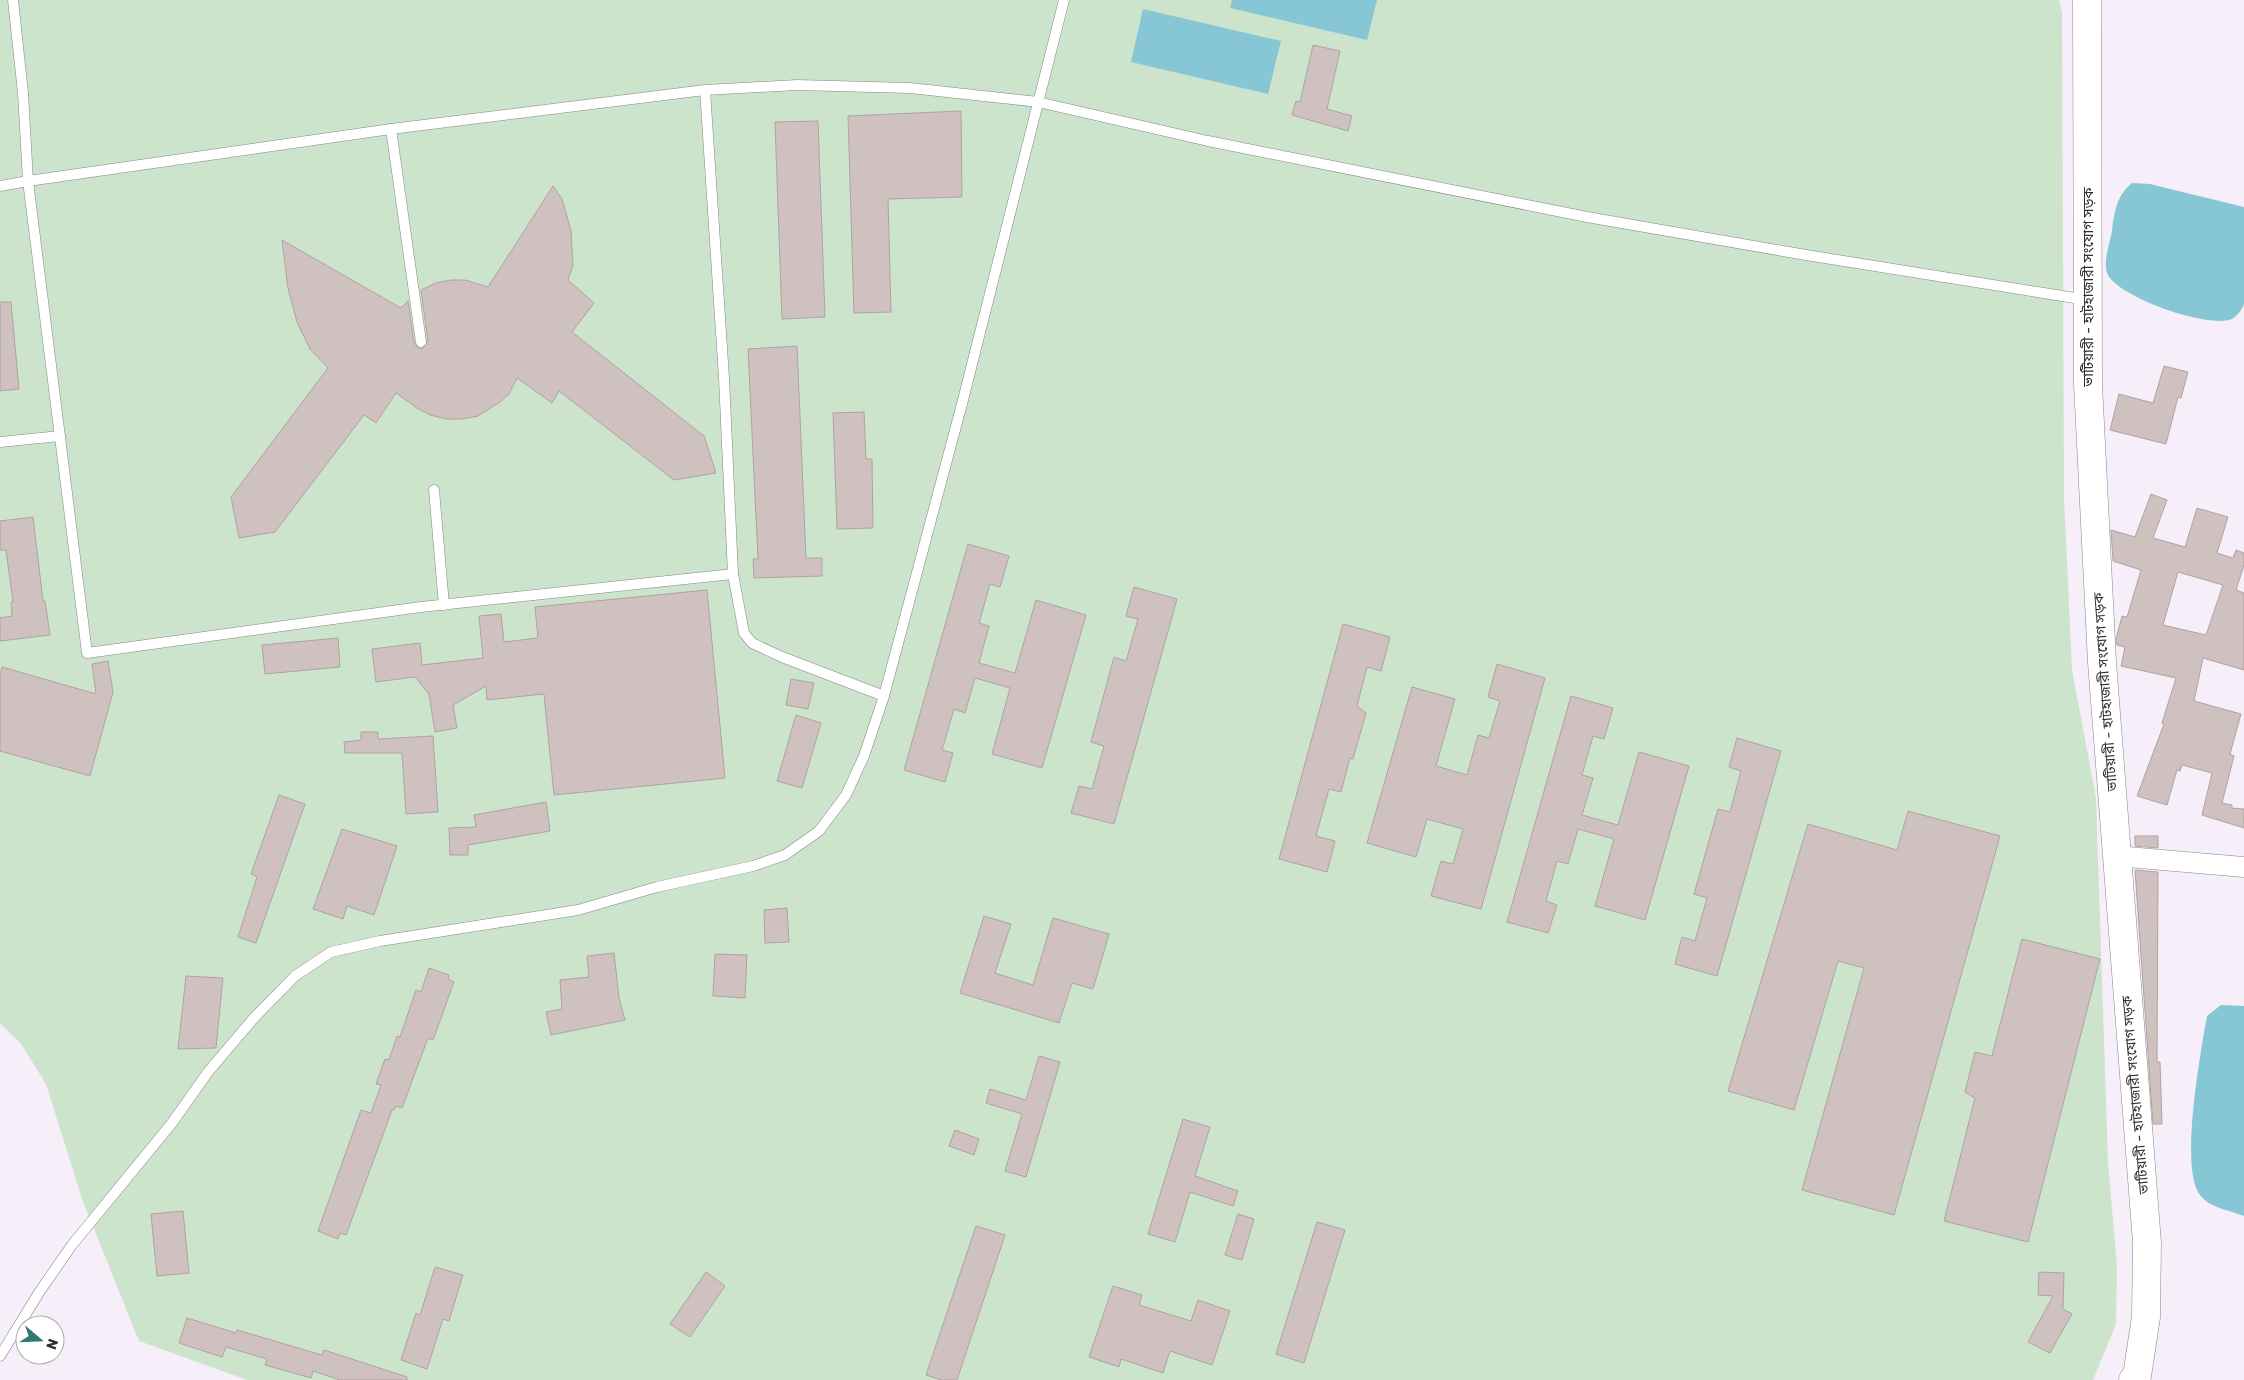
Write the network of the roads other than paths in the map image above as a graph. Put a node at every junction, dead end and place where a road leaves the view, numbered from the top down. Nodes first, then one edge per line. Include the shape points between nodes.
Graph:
1 (13, 0) edge
2 (1064, 0) edge
3 (2087, 0) edge
4 (705, 90) junction
5 (1038, 102) junction
6 (391, 129) junction
7 (28, 181) junction
8 (0, 186) edge
9 (2088, 300) junction
10 (421, 342) dead end
11 (60, 436) junction
12 (0, 442) edge
13 (434, 490) dead end
14 (732, 574) junction
15 (444, 605) junction
16 (884, 696) junction
17 (2116, 856) junction
18 (2244, 867) edge
19 (0, 1356) edge
20 (2133, 1380) edge

1 - 7 lane
2 - 5 lane
3 - 9 main road, ভাটিয়ারী - হাটহাজারী সংযোগ সড়ক
4 - 5 lane via 797,85 910,88
4 - 6 lane
4 - 14 lane via 724,378
5 - 9 lane via 1236,147 1578,215
5 - 16 lane
6 - 7 lane
6 - 10 lane
7 - 8 lane
7 - 11 lane
9 - 17 main road, ভাটিয়ারী - হাটহাজারী সংযোগ সড়ক via 2088,384 2102,662
11 - 12 lane
11 - 15 lane via 87,653
13 - 15 lane
14 - 15 lane
14 - 16 lane via 744,633 752,643
16 - 19 lane via 864,756 846,794 819,831 785,855 578,910 380,941 331,952 295,976 208,1072 172,1123 72,1245
17 - 18 street
17 - 20 main road, ভাটিয়ারী - হাটহাজারী সংযোগ সড়ক via 2147,1243 2146,1317 2137,1376

